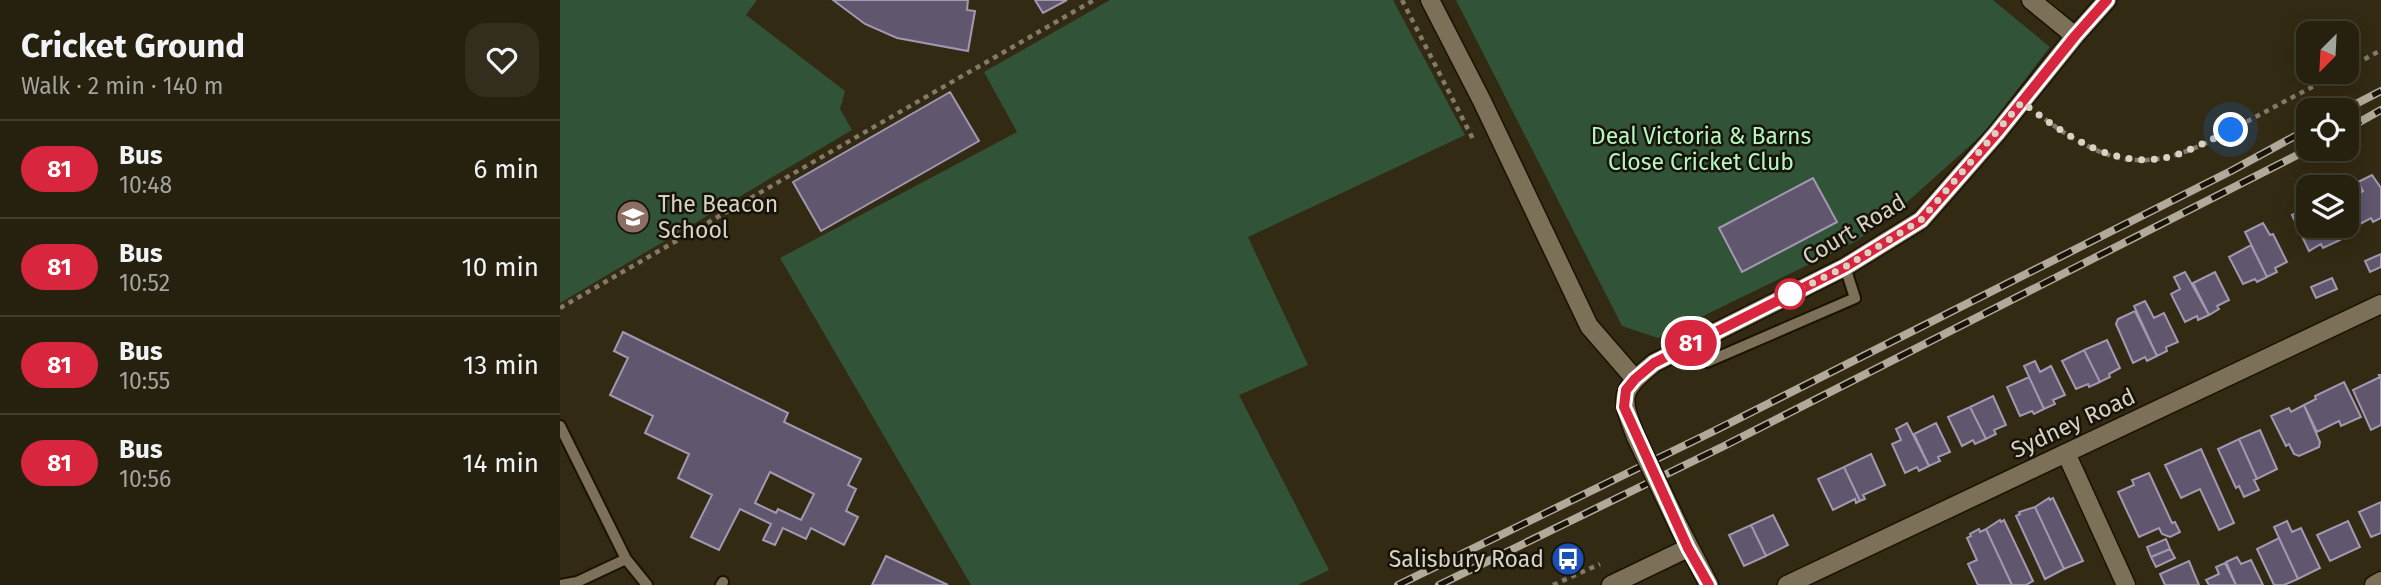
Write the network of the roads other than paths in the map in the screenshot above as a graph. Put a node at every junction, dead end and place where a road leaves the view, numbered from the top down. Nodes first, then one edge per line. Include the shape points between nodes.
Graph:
1 (1430, 0) edge
2 (2031, 0) edge
3 (2107, 0) edge
4 (2075, 36) junction
5 (1845, 267) junction
6 (2381, 304) edge
7 (1691, 343) junction
8 (1635, 379) junction
9 (560, 426) edge
10 (2066, 453) junction
11 (1688, 548) junction
12 (626, 559) junction
13 (2381, 581) edge
14 (560, 585) edge
15 (647, 585) edge
16 (1611, 585) edge
17 (1709, 585) edge
18 (1787, 585) edge
19 (2126, 585) edge
20 (2374, 585) edge

1 - 8 street via 1589,326
2 - 4 street
3 - 4 street, Court Road
4 - 5 street, Court Road via 1921,220
5 - 7 street, Court Road
5 - 7 lane via 1855,298 1707,362
6 - 10 street, Sydney Road
7 - 8 street, Court Road
8 - 11 street, bridge via 1626,390 1624,407
9 - 12 lane
10 - 18 street, Sydney Road
10 - 19 street
11 - 16 street
11 - 17 street
12 - 14 lane
12 - 15 lane
13 - 20 street

